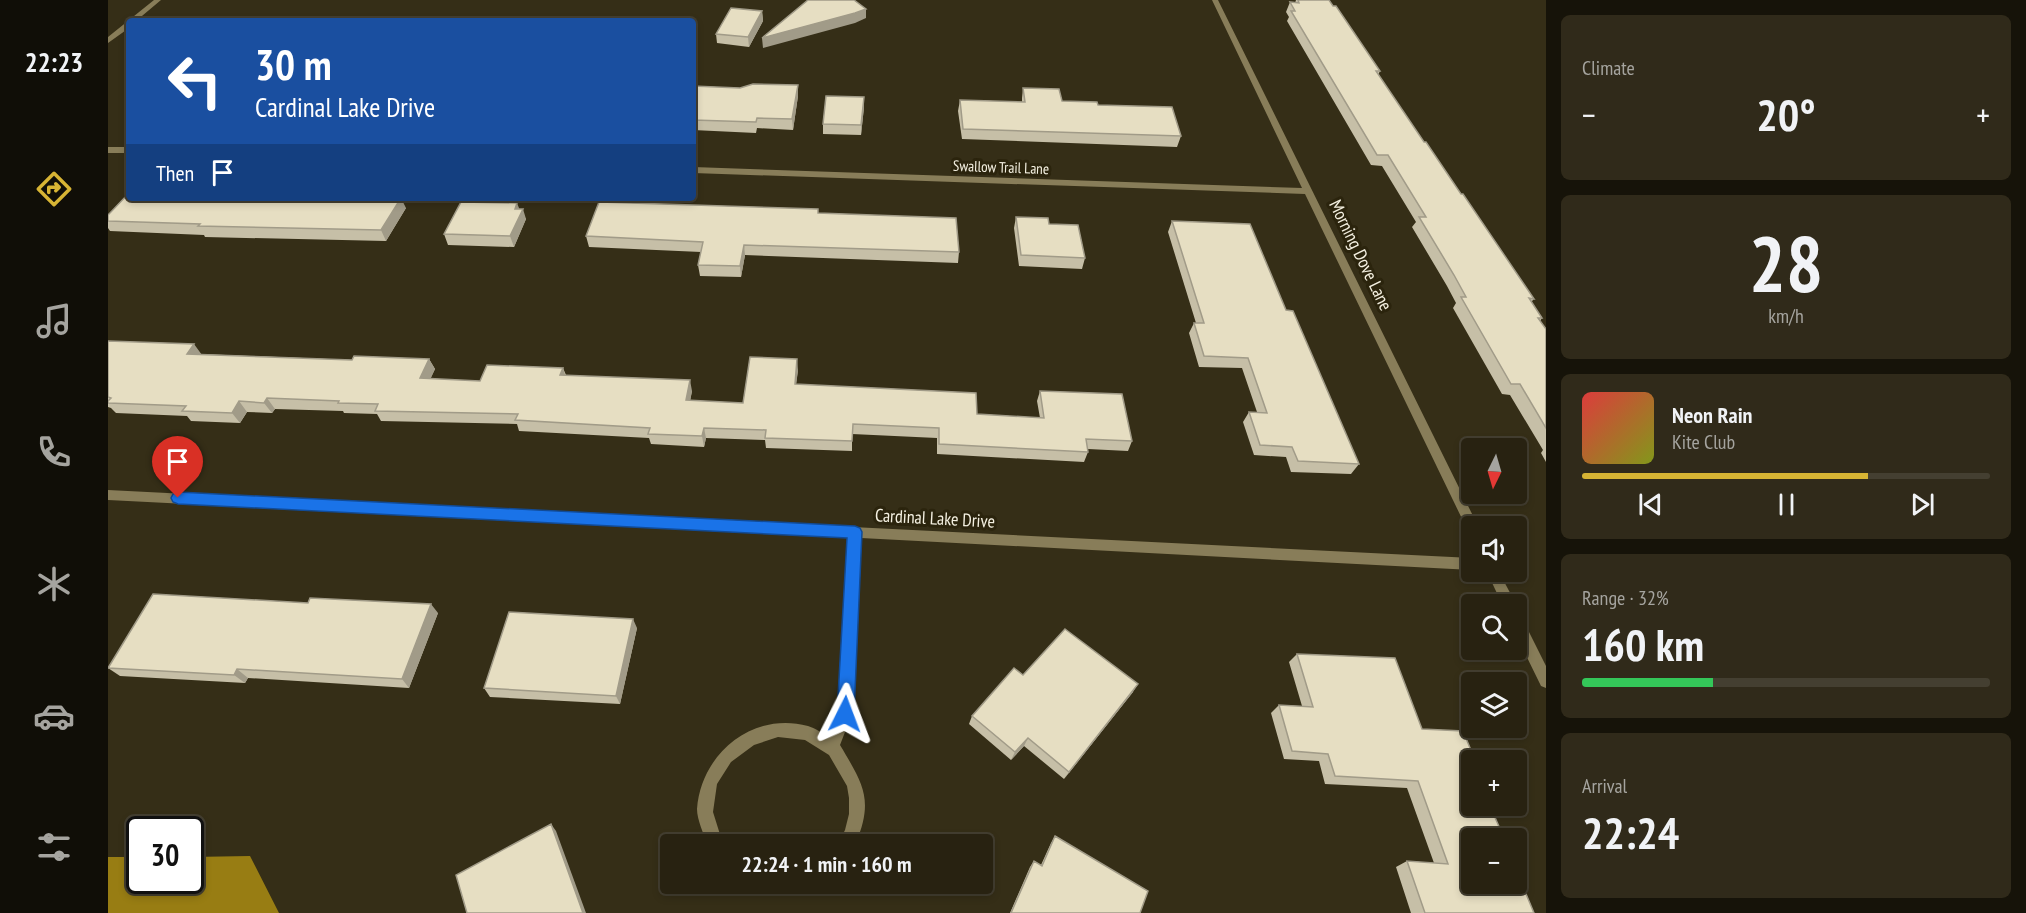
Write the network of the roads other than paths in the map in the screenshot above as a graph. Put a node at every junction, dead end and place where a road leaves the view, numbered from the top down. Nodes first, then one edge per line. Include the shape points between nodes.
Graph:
1 (158, 0) edge
2 (1215, 0) edge
3 (136, 18) edge
4 (126, 26) edge
5 (108, 41) edge
6 (108, 150) edge
7 (126, 150) edge
8 (696, 170) edge
9 (1308, 192) junction
10 (108, 495) edge
11 (1467, 516) edge
12 (855, 532) junction
13 (1461, 563) edge
14 (1527, 642) edge
15 (1546, 681) edge
16 (832, 746) junction
17 (710, 834) edge
18 (850, 834) edge

1 - 3 street
2 - 9 street, Morning Dove Lane
4 - 5 street
6 - 7 street
8 - 9 street, Swallow Trail Lane
9 - 11 street, Morning Dove Lane
10 - 12 street, Cardinal Lake Drive
12 - 13 street, Cardinal Lake Drive
12 - 16 street via 845,714
14 - 15 street
16 - 17 street via 810,734 786,729 761,732 739,744 720,762 709,786 705,810
16 - 18 street via 848,766 857,790 857,817

